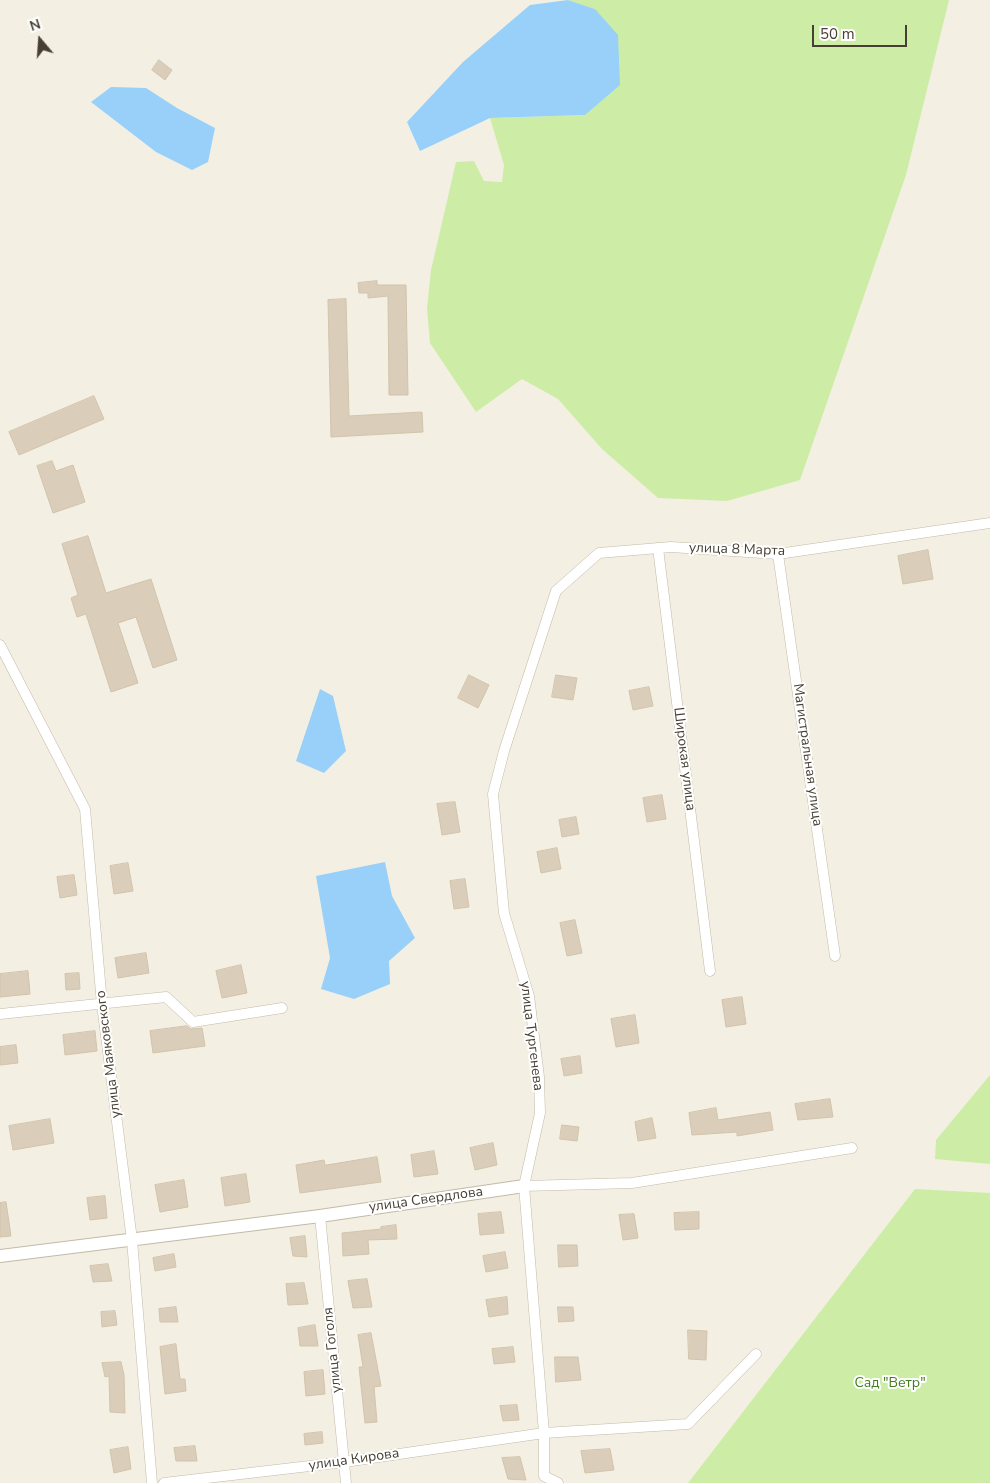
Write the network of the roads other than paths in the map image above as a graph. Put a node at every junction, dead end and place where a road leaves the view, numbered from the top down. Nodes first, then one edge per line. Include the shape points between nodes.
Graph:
1 (990, 523) edge
2 (658, 548) junction
3 (778, 554) junction
4 (556, 591) joint
5 (0, 645) edge
6 (835, 956) dead end
7 (710, 971) dead end
8 (102, 1004) junction
9 (282, 1008) dead end
10 (0, 1014) edge
11 (852, 1148) dead end
12 (524, 1186) junction
13 (320, 1216) junction
14 (132, 1240) junction
15 (0, 1256) edge
16 (756, 1354) dead end
17 (544, 1433) junction
18 (344, 1462) junction
19 (544, 1479) edge
20 (152, 1483) edge
21 (164, 1483) edge
22 (346, 1483) edge
23 (558, 1483) edge

1 - 3 street, улица 8 Марта
2 - 3 street, улица 8 Марта
2 - 4 street, улица 8 Марта via 599,553
2 - 7 street, Широкая улица
3 - 6 street, Магистральная улица
4 - 12 street, улица Тургенева via 493,794 504,913 529,996 539,1077 540,1113
5 - 8 street, улица Маяковского via 85,809
8 - 9 street via 166,997 193,1022
8 - 10 street
8 - 14 street, улица Маяковского
11 - 12 street, улица Свердлова via 632,1183
12 - 13 street, улица Свердлова
12 - 17 street, улица Тургенева
13 - 14 street, улица Свердлова
13 - 18 street, улица Гоголя
14 - 15 street, улица Свердлова
14 - 20 street, улица Маяковского
16 - 17 street, улица Кирова via 688,1424
17 - 18 street, улица Кирова
17 - 19 street, улица Тургенева
18 - 21 street, улица Кирова
18 - 22 street, улица Гоголя
19 - 23 street, улица Тургенева

